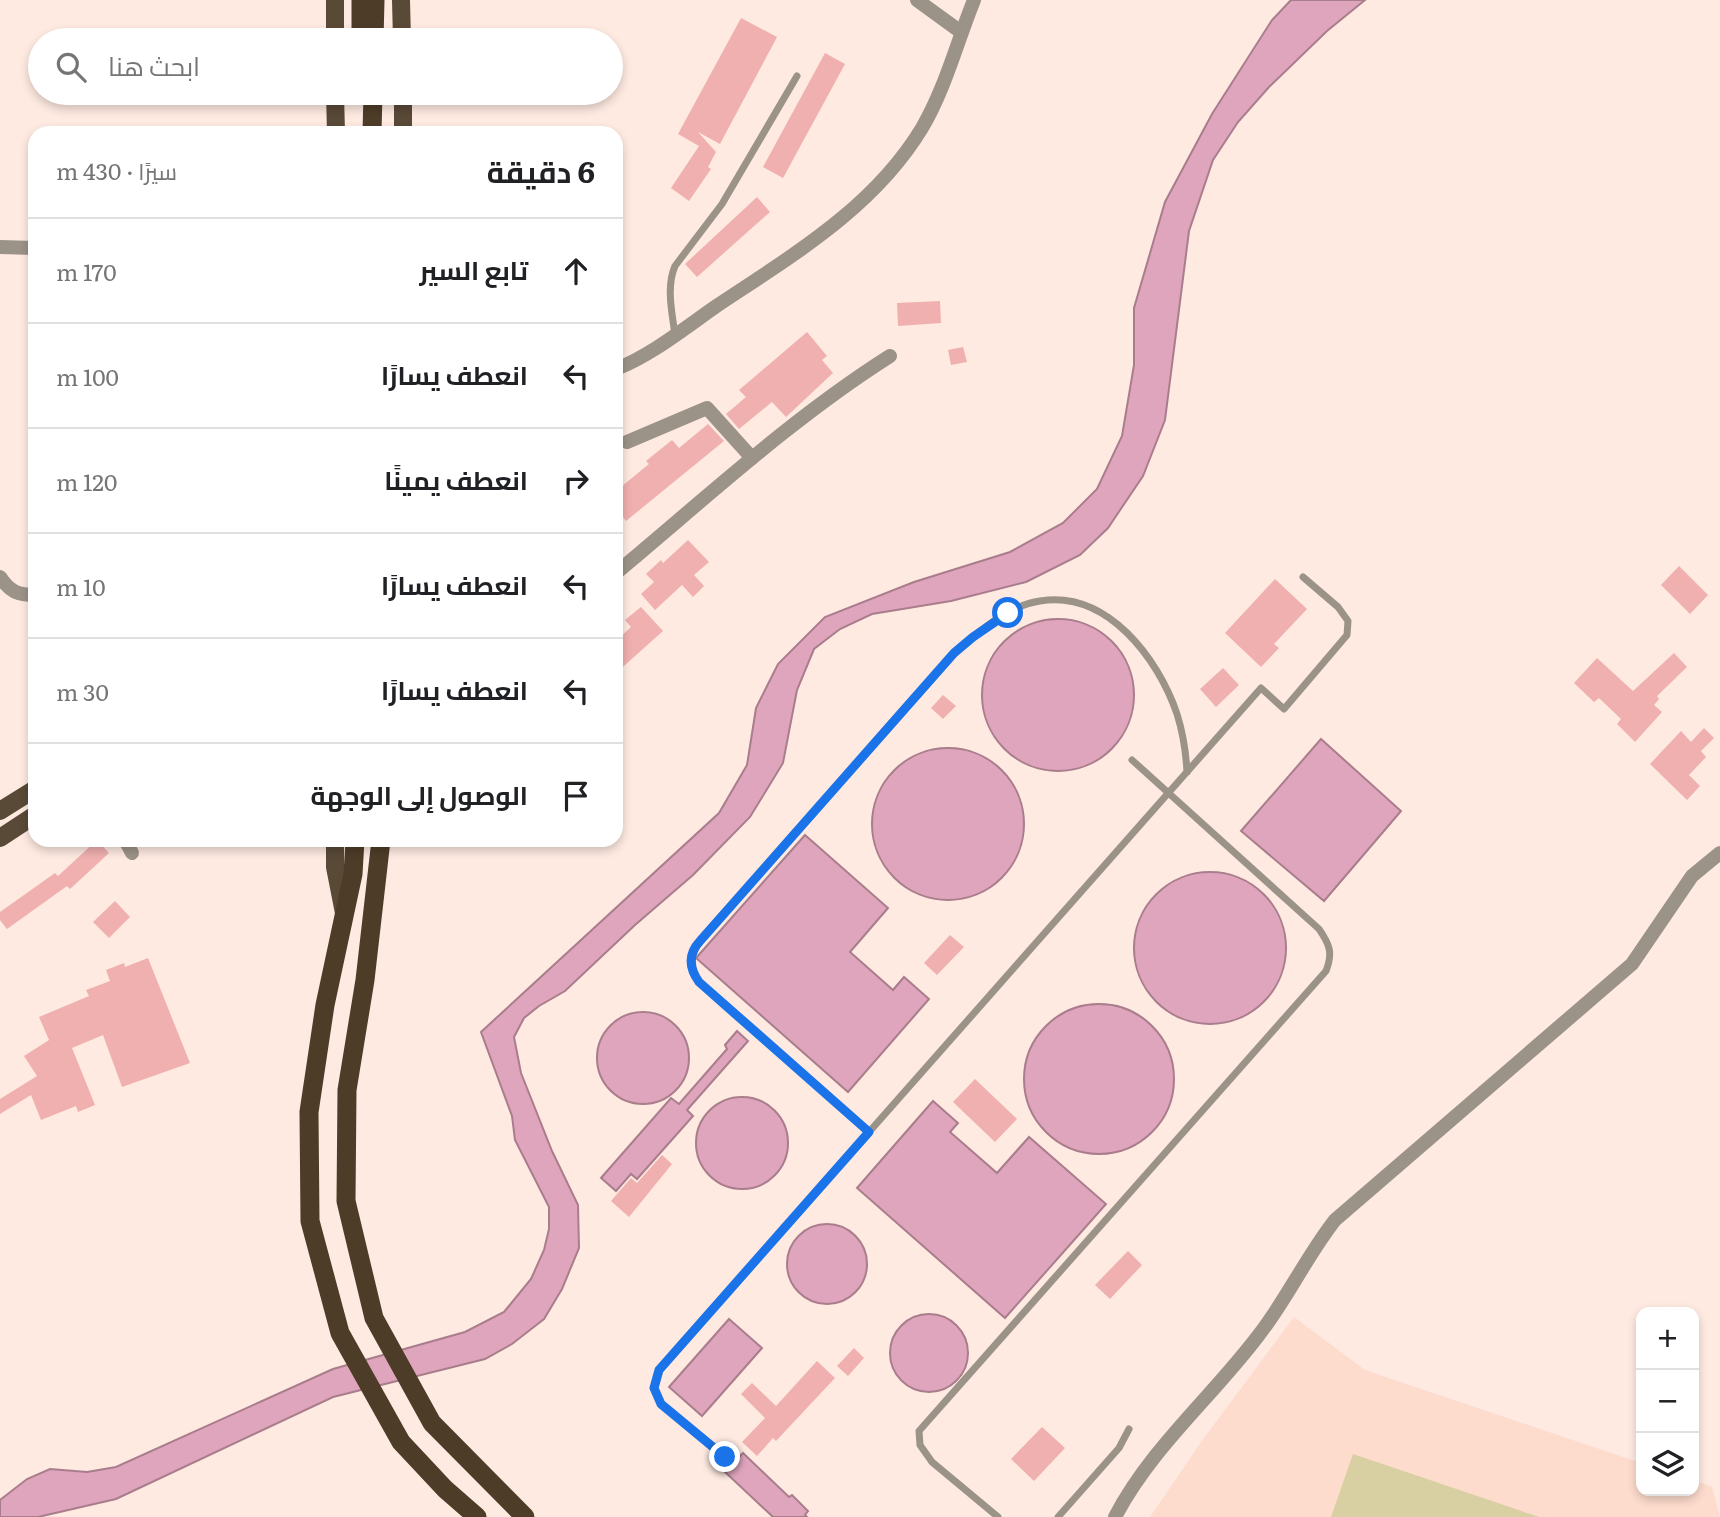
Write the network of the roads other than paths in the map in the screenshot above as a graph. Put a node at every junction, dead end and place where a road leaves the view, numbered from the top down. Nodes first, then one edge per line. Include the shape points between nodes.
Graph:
1 (335, 0) edge
2 (360, 0) edge
3 (375, 0) edge
4 (401, 0) edge
5 (917, 0) edge
6 (974, 0) edge
7 (335, 28) edge
8 (360, 28) edge
9 (374, 28) edge
10 (402, 28) edge
11 (961, 32) junction
12 (797, 76) dead end
13 (335, 105) edge
14 (360, 105) edge
15 (373, 105) edge
16 (403, 105) edge
17 (336, 126) edge
18 (361, 126) edge
19 (372, 126) edge
20 (403, 126) edge
21 (0, 247) edge
22 (28, 247) edge
23 (674, 335) junction
24 (890, 356) dead end
25 (623, 365) edge
26 (627, 442) dead end
27 (752, 458) junction
28 (623, 567) edge
29 (0, 577) edge
30 (1303, 577) dead end
31 (28, 595) edge
32 (1132, 760) dead end
33 (1187, 772) junction
34 (28, 793) edge
35 (1168, 793) junction
36 (0, 811) edge
37 (28, 820) edge
38 (0, 838) edge
39 (335, 847) edge
40 (355, 847) edge
41 (380, 847) edge
42 (1720, 853) edge
43 (345, 918) junction
44 (869, 1132) junction
45 (1129, 1429) dead end
46 (725, 1457) dead end
47 (477, 1517) edge
48 (524, 1517) edge
49 (998, 1517) edge
50 (1058, 1517) edge
51 (1115, 1517) edge

1 - 7 main road
2 - 8 highway
3 - 9 highway
4 - 10 main road
5 - 11 street
6 - 11 street
11 - 23 street via 922,128 872,191 847,216
12 - 23 lane via 722,204 674,266 670,304
13 - 17 main road
14 - 18 highway
15 - 19 highway
16 - 20 main road
21 - 22 street
23 - 25 street
24 - 27 street
26 - 27 street via 707,408
27 - 28 street
29 - 31 street via 18,595
30 - 33 lane via 1339,607 1348,621 1347,635 1283,709 1261,688
32 - 35 lane
33 - 35 lane
33 - 44 lane via 1182,733 1169,693 1122,629 1083,603 1053,599 1023,605 954,653 718,920 692,954 695,976
34 - 36 main road
35 - 44 lane
35 - 49 lane via 1319,929 1331,958 1326,971 919,1431 920,1445 932,1462
37 - 38 main road
39 - 43 main road
40 - 43 highway
41 - 48 highway via 347,1104 346,1201 374,1318 432,1423
42 - 51 street via 1692,876 1632,964 1335,1220 1257,1338 1158,1451
43 - 47 highway via 325,1005 309,1112 310,1221 340,1333 401,1442
44 - 46 lane via 659,1370 654,1388 661,1404
45 - 50 lane via 1119,1448

